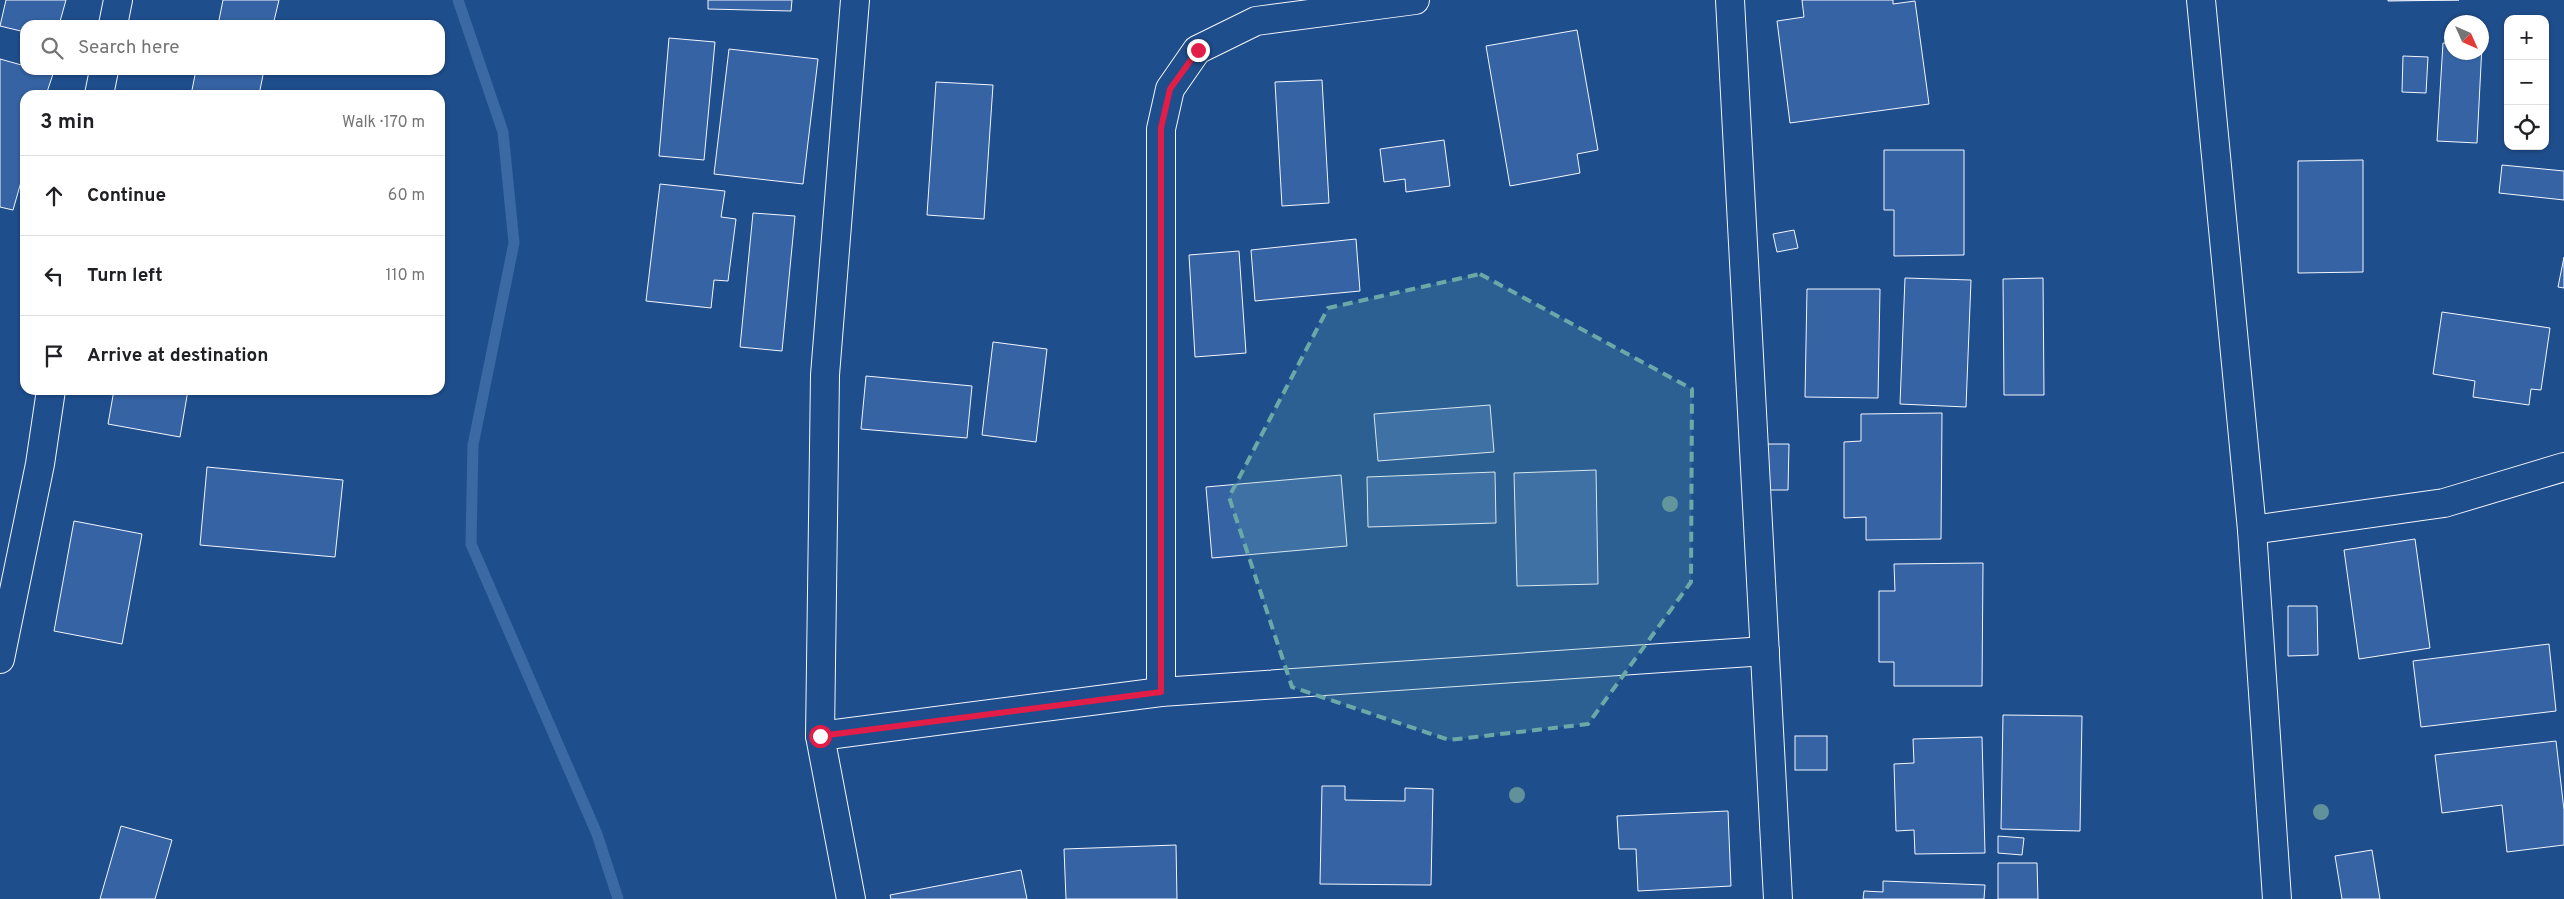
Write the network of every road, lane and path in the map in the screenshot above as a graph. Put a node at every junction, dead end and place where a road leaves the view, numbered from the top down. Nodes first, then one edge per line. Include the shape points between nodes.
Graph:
1 (118, 0) edge
2 (855, 0) edge
3 (1415, 0) edge
4 (1730, 0) edge
5 (2201, 0) edge
6 (114, 20) edge
7 (103, 75) edge
8 (100, 90) edge
9 (50, 395) edge
10 (2564, 467) edge
11 (2252, 530) junction
12 (1765, 651) junction
13 (0, 659) edge
14 (1161, 692) junction
15 (820, 736) junction
16 (851, 899) edge
17 (1778, 899) edge
18 (2277, 899) edge

1 - 6 street
2 - 15 street via 825,375
3 - 14 street via 1256,21 1198,50 1170,89 1161,128
4 - 12 street
5 - 11 street
7 - 8 street
9 - 13 street via 40,464
10 - 11 street via 2444,502
11 - 18 street
12 - 14 street
12 - 17 street
14 - 15 street
15 - 16 street

